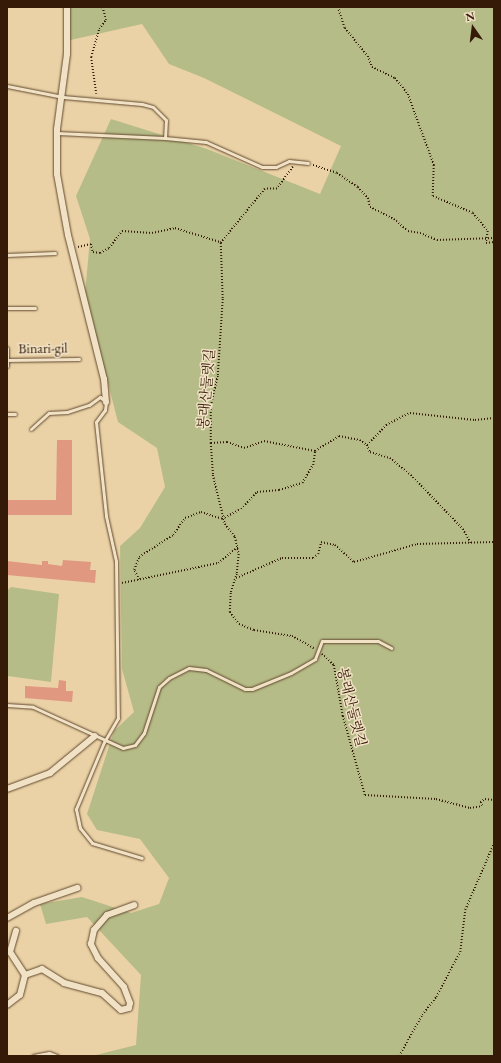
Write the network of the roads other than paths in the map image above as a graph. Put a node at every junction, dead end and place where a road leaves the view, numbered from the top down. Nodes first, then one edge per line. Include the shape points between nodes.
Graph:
1 (67, 7) edge
2 (7, 86) edge
3 (63, 97) junction
4 (57, 133) junction
5 (165, 138) junction
6 (308, 163) road end
7 (54, 254) dead end
8 (7, 255) edge
9 (7, 308) edge
10 (35, 308) dead end
11 (7, 348) edge
12 (79, 359) dead end
13 (7, 360) edge
14 (7, 366) edge
15 (106, 402) junction
16 (7, 414) edge
17 (15, 414) dead end
18 (31, 429) dead end
19 (391, 648) dead end
20 (7, 705) edge
21 (95, 736) junction
22 (104, 742) junction
23 (7, 789) edge
24 (142, 858) dead end
25 (77, 888) dead end
26 (134, 905) dead end
27 (7, 918) edge
28 (16, 931) dead end
29 (25, 975) junction
30 (7, 1005) edge
31 (33, 1056) edge
32 (57, 1056) edge

1 - 3 street via 67,54
2 - 3 lane
3 - 4 street
3 - 5 lane via 123,101 153,107 166,120
4 - 5 lane
4 - 15 street via 57,174 71,249 99,355
5 - 6 lane via 206,142 262,166 276,167 297,160
7 - 8 lane
9 - 10 lane
11 - 13 lane, Binari-gil
12 - 13 lane, Binari-gil
13 - 14 lane, Binari-gil
15 - 18 lane via 100,397 89,405 67,412 49,413
15 - 22 lane via 105,410 96,422 106,516 116,561 118,718
16 - 17 lane
19 - 22 lane via 378,640 322,641 315,659 259,688 245,689 206,670 189,668 168,678 159,687 144,733 135,745 123,748
20 - 21 lane via 33,707 81,727
21 - 22 lane
21 - 23 street via 50,773
22 - 24 lane via 76,809 80,828 92,843
25 - 27 street via 34,903
26 - 29 street via 107,915 94,930 91,944 98,958 124,987 130,1003 129,1008 120,1010 102,992 64,983 42,969
28 - 29 street via 10,952
29 - 30 street via 20,995
31 - 32 lane via 48,1053

